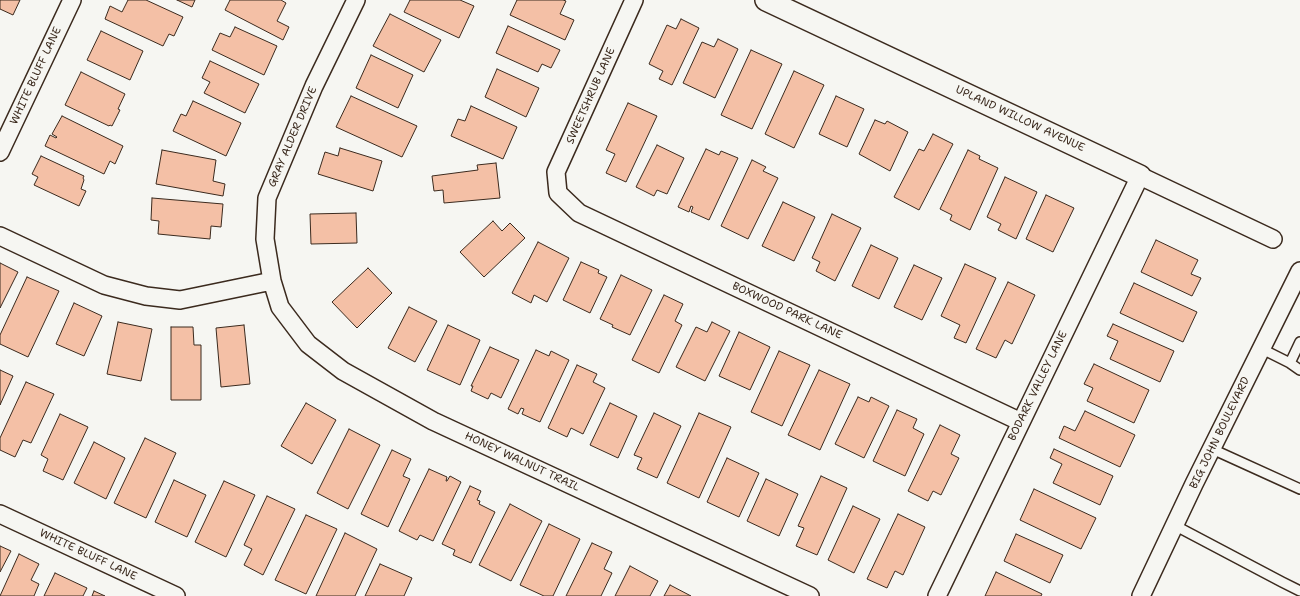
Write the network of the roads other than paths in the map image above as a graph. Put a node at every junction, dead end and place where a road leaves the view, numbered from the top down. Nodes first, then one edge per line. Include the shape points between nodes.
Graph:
1 (72, 0) edge
2 (356, 0) edge
3 (634, 0) edge
4 (766, 0) edge
5 (0, 152) edge
6 (1140, 176) junction
7 (558, 193) joint
8 (0, 236) edge
9 (1273, 239) dead end
10 (1300, 271) edge
11 (272, 281) junction
12 (1300, 342) edge
13 (1262, 349) junction
14 (1290, 363) junction
15 (1300, 370) edge
16 (1021, 422) junction
17 (1212, 449) junction
18 (1300, 489) edge
19 (0, 514) edge
20 (1174, 525) junction
21 (1300, 591) edge
22 (176, 596) edge
23 (810, 596) edge
24 (937, 596) edge
25 (1141, 596) edge

1 - 5 street, WHITE BLUFF LANE
2 - 11 street, GRAY ALDER DRIVE via 314,86 267,198 265,239
3 - 7 street, SWEETSHRUB LANE via 556,172
4 - 6 street, UPLAND WILLOW AVENUE
6 - 9 street, UPLAND WILLOW AVENUE
6 - 16 street, BODARK VALLEY LANE
7 - 16 street, BOXWOOD PARK LANE via 579,213
8 - 11 street via 104,285 146,296 180,300
10 - 13 street, BIG JOHN BOULEVARD
11 - 23 street, HONEY WALNUT TRAIL via 280,307 308,344 343,372 433,421
12 - 14 lane
13 - 14 lane
13 - 17 street, BIG JOHN BOULEVARD
14 - 15 lane
16 - 24 street, BODARK VALLEY LANE
17 - 18 lane
17 - 20 street, BIG JOHN BOULEVARD
19 - 22 street, WHITE BLUFF LANE
20 - 21 lane
20 - 25 street, BIG JOHN BOULEVARD

